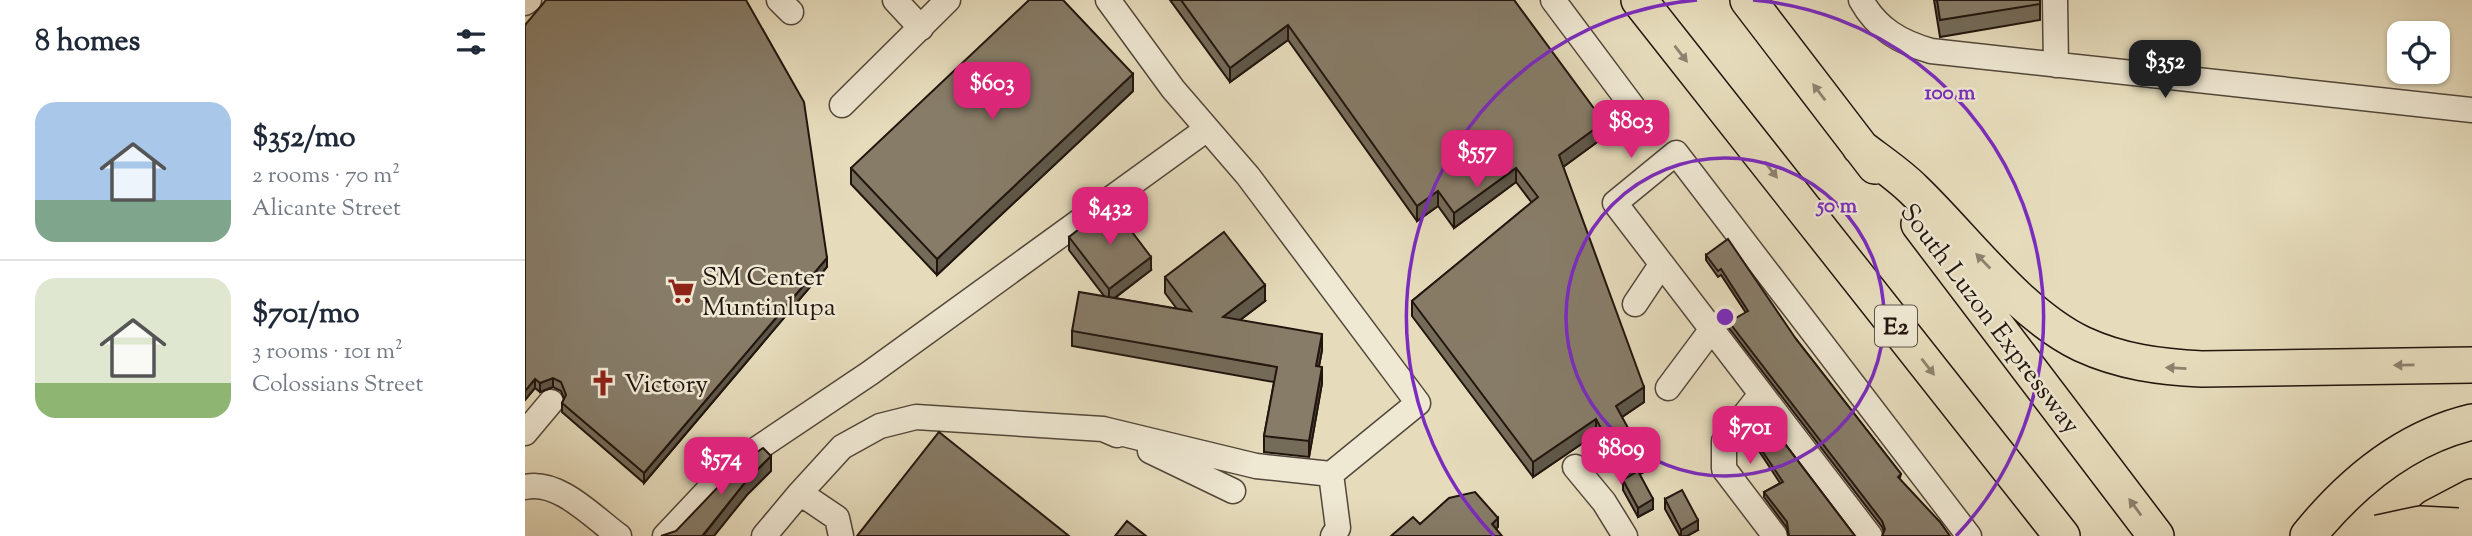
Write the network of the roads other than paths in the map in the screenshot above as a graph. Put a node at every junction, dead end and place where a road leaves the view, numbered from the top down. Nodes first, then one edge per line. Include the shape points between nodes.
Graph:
1 (895, 0) edge
2 (948, 0) edge
3 (1108, 0) edge
4 (1553, 0) edge
5 (1639, 0) edge
6 (1748, 0) edge
7 (1861, 0) edge
8 (2055, 0) edge
9 (921, 28) junction
10 (2056, 65) junction
11 (842, 105) dead end
12 (1633, 107) dead end
13 (2472, 110) edge
14 (1207, 129) junction
15 (1860, 147) junction
16 (1661, 265) junction
17 (1635, 304) dead end
18 (1712, 329) junction
19 (2472, 365) edge
20 (1668, 388) dead end
21 (1761, 394) junction
22 (551, 402) dead end
23 (2472, 422) edge
24 (1103, 429) junction
25 (525, 432) edge
26 (2472, 442) edge
27 (1575, 467) dead end
28 (1331, 474) junction
29 (525, 487) edge
30 (1233, 491) dead end
31 (800, 493) junction
32 (2467, 517) edge
33 (2375, 535) edge
34 (619, 536) edge
35 (665, 536) edge
36 (764, 536) edge
37 (841, 536) edge
38 (1333, 536) edge
39 (1625, 536) edge
40 (1775, 536) edge
41 (1870, 536) edge
42 (1969, 536) edge
43 (2062, 536) edge
44 (2157, 536) edge
45 (2308, 536) edge
46 (2330, 536) edge
47 (2413, 536) edge

1 - 9 street
2 - 9 street
3 - 14 street
4 - 12 street
5 -> 43 highway, E2
15 -> 6 highway, South Luzon Expressway
7 - 10 street via 1880,27 1905,44
8 - 10 street
9 - 11 street
10 - 13 street
14 - 28 street via 1248,176 1418,403
14 - 35 street via 870,373 730,467
19 -> 15 highway via 2201,369 2161,367 2097,351 2062,333 2008,287 1914,190
44 -> 15 highway, South Luzon Expressway
16 - 17 street
16 - 18 street
16 - 42 street via 1615,203 1676,152
18 - 20 street
18 - 21 street
21 - 40 street via 1724,441 1724,469
21 - 41 street
22 - 25 street
23 - 45 highway via 2434,433 2382,463
24 - 28 street via 1257,466
24 - 30 street
24 - 31 street via 916,417 880,426 842,447
26 - 46 highway via 2438,452 2397,473
27 - 39 street
28 - 38 street via 1338,528
29 - 34 street via 553,488
31 - 36 street
31 - 37 street via 837,519
32 - 33 highway, bridge
32 - 47 highway via 2434,517

